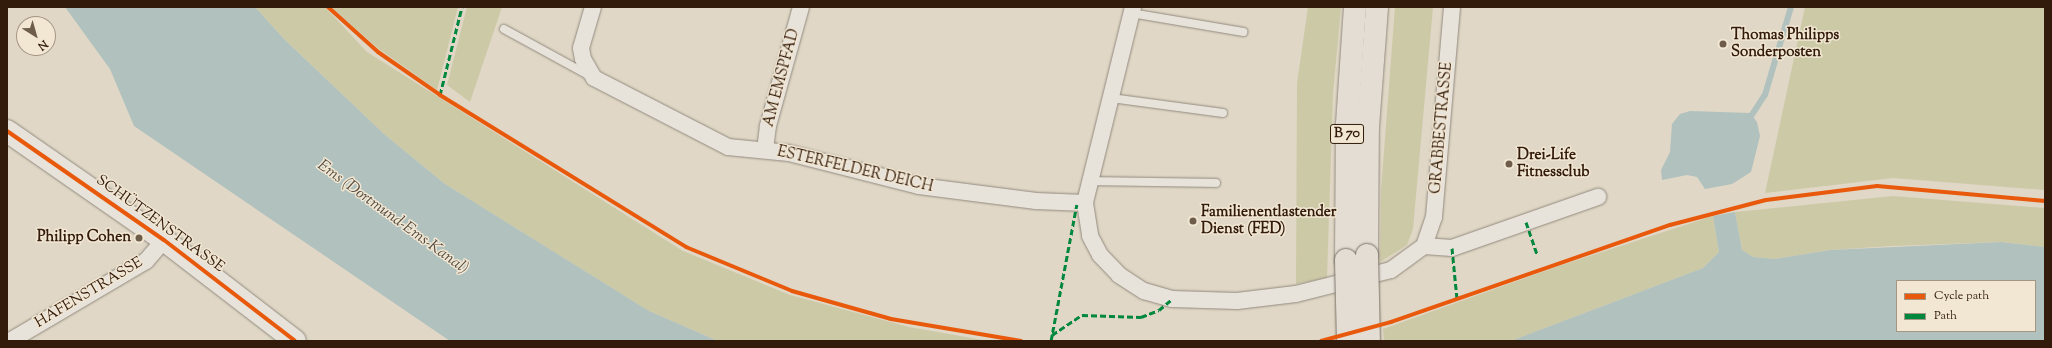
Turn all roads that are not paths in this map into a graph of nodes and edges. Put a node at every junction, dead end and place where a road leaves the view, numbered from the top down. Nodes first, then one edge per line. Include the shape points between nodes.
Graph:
1 (593, 7) edge
2 (801, 7) edge
3 (1355, 7) edge
4 (1377, 7) edge
5 (1452, 7) edge
6 (1132, 10) edge
7 (504, 29) dead end
8 (1243, 32) dead end
9 (594, 78) junction
10 (1111, 98) junction
11 (1223, 113) dead end
12 (7, 132) edge
13 (765, 150) junction
14 (1090, 181) junction
15 (1216, 183) dead end
16 (1598, 197) dead end
17 (1085, 203) junction
18 (164, 240) junction
19 (1424, 246) junction
20 (10, 341) edge
21 (295, 341) edge
22 (1348, 341) edge
23 (1369, 341) edge

1 - 9 street via 581,48 582,59
2 - 13 street, AM EMSPFAD via 768,126
3 - 22 highway, B 70, bridge via 1347,124
4 - 23 highway, B 70, bridge via 1368,127
5 - 19 street, GRABBESTRASSE via 1434,217
6 - 8 lane
6 - 10 street
7 - 9 lane
9 - 13 street, ESTERFELDER DEICH via 728,147
10 - 11 lane
10 - 14 street
12 - 18 street, SCHÜTZENSTRASSE
13 - 17 street, ESTERFELDER DEICH via 918,186 1036,201
14 - 15 lane
14 - 17 street
16 - 19 street via 1452,248
17 - 19 street via 1090,236 1100,255 1119,275 1144,291 1172,298 1237,301 1296,294 1391,270
18 - 20 street, HAFENSTRASSE via 146,261
18 - 21 street, SCHÜTZENSTRASSE

